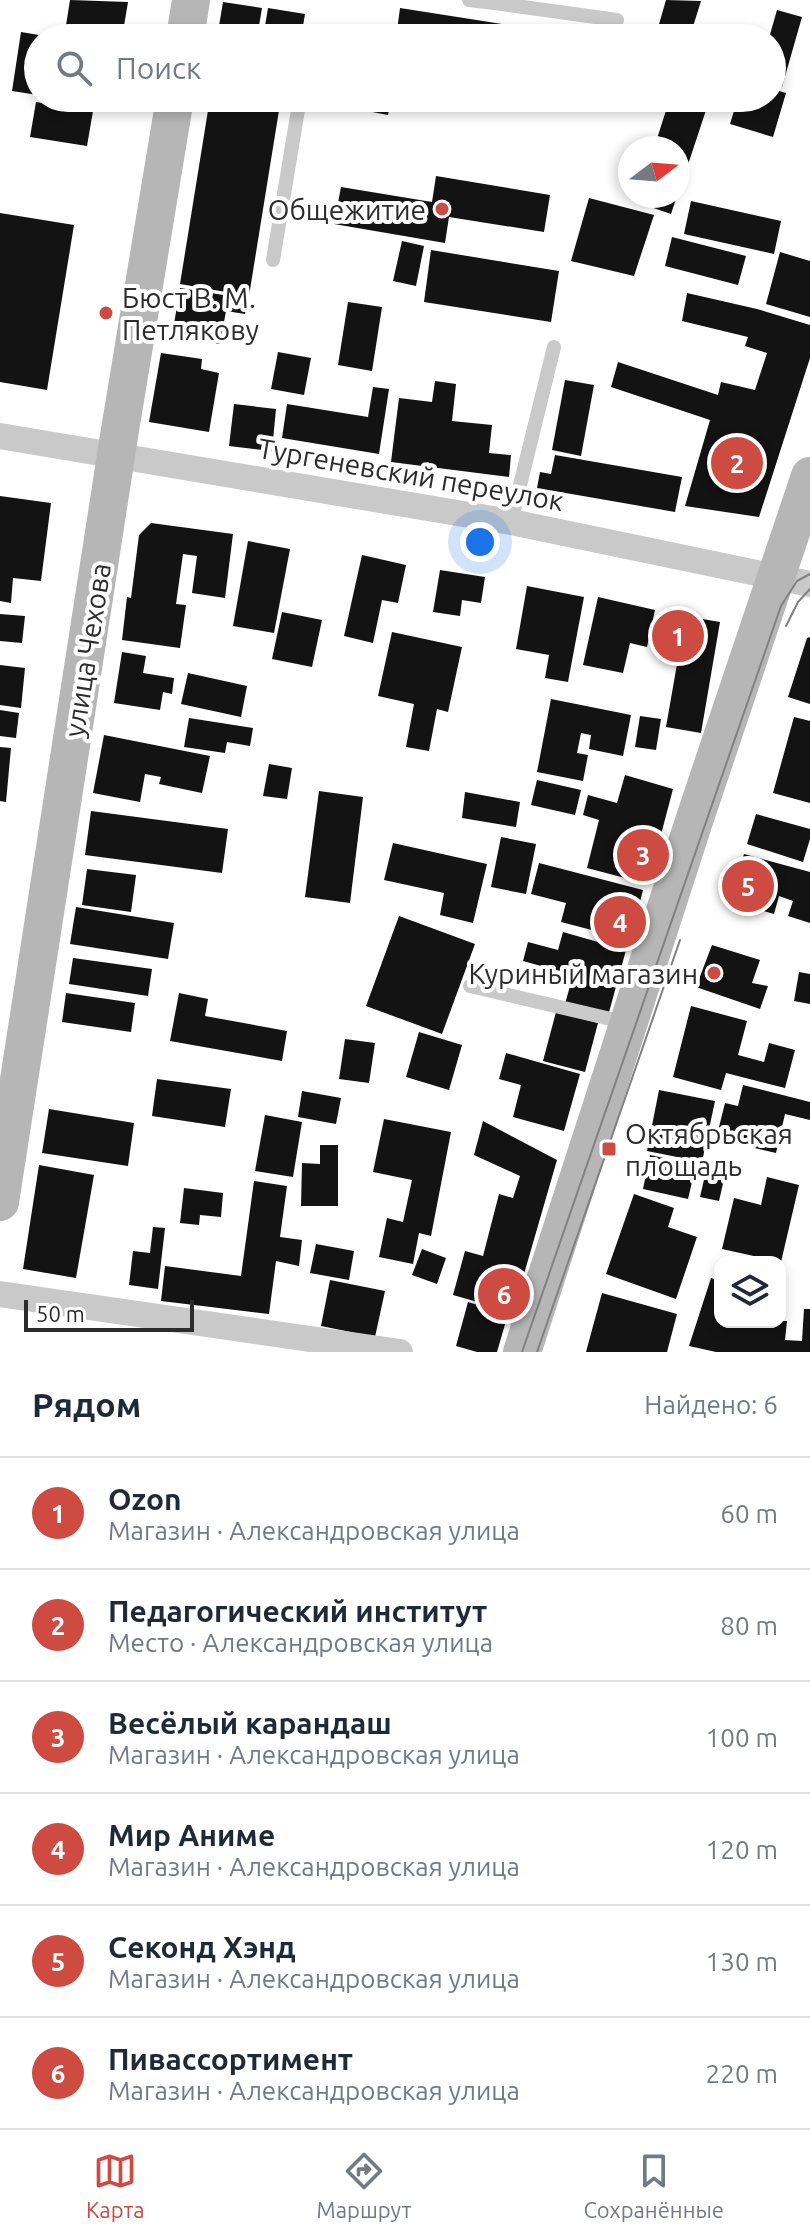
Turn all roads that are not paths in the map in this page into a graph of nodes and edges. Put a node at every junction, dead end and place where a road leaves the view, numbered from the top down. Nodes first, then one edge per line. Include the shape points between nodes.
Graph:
1 (191, 0) edge
2 (469, 0) edge
3 (495, 2) edge
4 (617, 20) dead end
5 (187, 24) edge
6 (173, 112) edge
7 (298, 112) edge
8 (273, 260) dead end
9 (554, 347) dead end
10 (0, 436) edge
11 (117, 456) junction
12 (810, 476) edge
13 (511, 522) junction
14 (793, 580) edge
15 (470, 986) dead end
16 (628, 1023) junction
17 (0, 1202) edge
18 (0, 1294) edge
19 (400, 1352) edge
20 (522, 1352) edge

1 - 5 main road
2 - 3 lane
3 - 4 lane
6 - 11 main road, улица Чехова
7 - 8 lane
9 - 13 lane
10 - 11 street, Тургеневский переулок
11 - 13 street, Тургеневский переулок
11 - 17 main road, улица Чехова
12 - 14 main road
13 - 14 street, Тургеневский переулок
14 - 16 main road via 696,815
15 - 16 lane
16 - 20 main road
18 - 19 street

